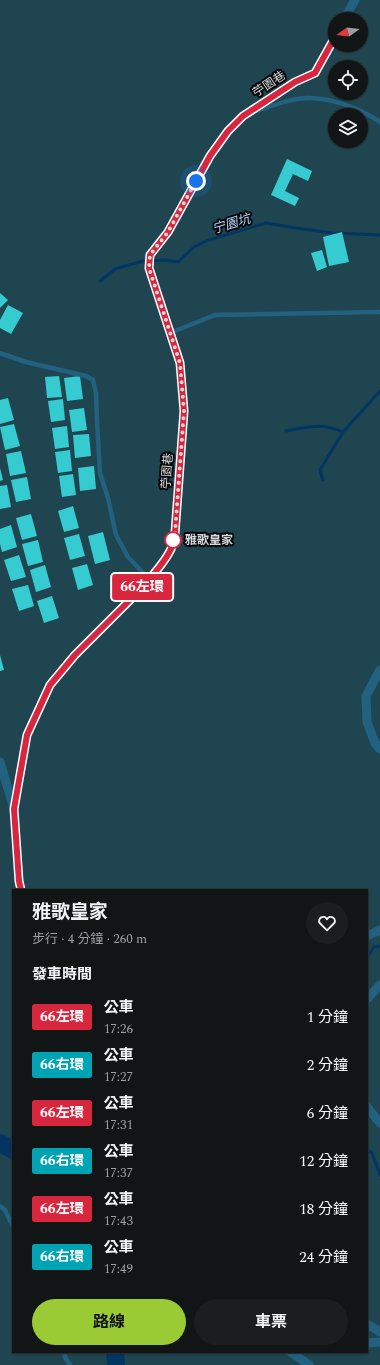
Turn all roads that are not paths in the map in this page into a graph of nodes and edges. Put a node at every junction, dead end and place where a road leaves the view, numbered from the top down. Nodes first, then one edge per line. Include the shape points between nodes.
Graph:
1 (355, 0) edge
2 (348, 12) edge
3 (328, 49) edge
4 (243, 116) junction
5 (380, 122) edge
6 (380, 312) edge
7 (170, 333) junction
8 (0, 353) edge
9 (149, 579) junction
10 (380, 670) edge
11 (380, 749) edge
12 (0, 762) edge
13 (14, 809) junction
14 (21, 889) edge
15 (380, 930) edge
16 (368, 936) edge
17 (380, 985) edge
18 (368, 998) edge
19 (368, 1107) edge
20 (380, 1123) edge
21 (0, 1206) edge
22 (12, 1225) edge
23 (368, 1325) edge
24 (380, 1332) edge
25 (380, 1342) edge
26 (368, 1343) edge
27 (64, 1353) edge
28 (292, 1353) edge
29 (70, 1365) edge
30 (309, 1365) edge

1 - 2 street
3 - 4 street, 苧園巷 via 315,73 295,82
4 - 5 lane, 苧園巷 via 280,103 310,97 364,112
4 - 7 street, 苧園巷 via 228,131 210,156 168,232 150,255 149,268
6 - 7 lane via 215,315
7 - 9 street, 苧園巷 via 180,363 184,411 175,533 172,548
8 - 9 lane via 93,380 96,393 100,472 116,535 128,557
9 - 13 street, 苧園巷 via 75,655 50,685 27,735
10 - 11 street via 366,696 367,722
12 - 13 street
13 - 14 street
15 - 16 street
17 - 18 street
19 - 20 street
21 - 22 lane via 5,1210
23 - 24 street
25 - 26 street
27 - 29 lane
28 - 30 street

